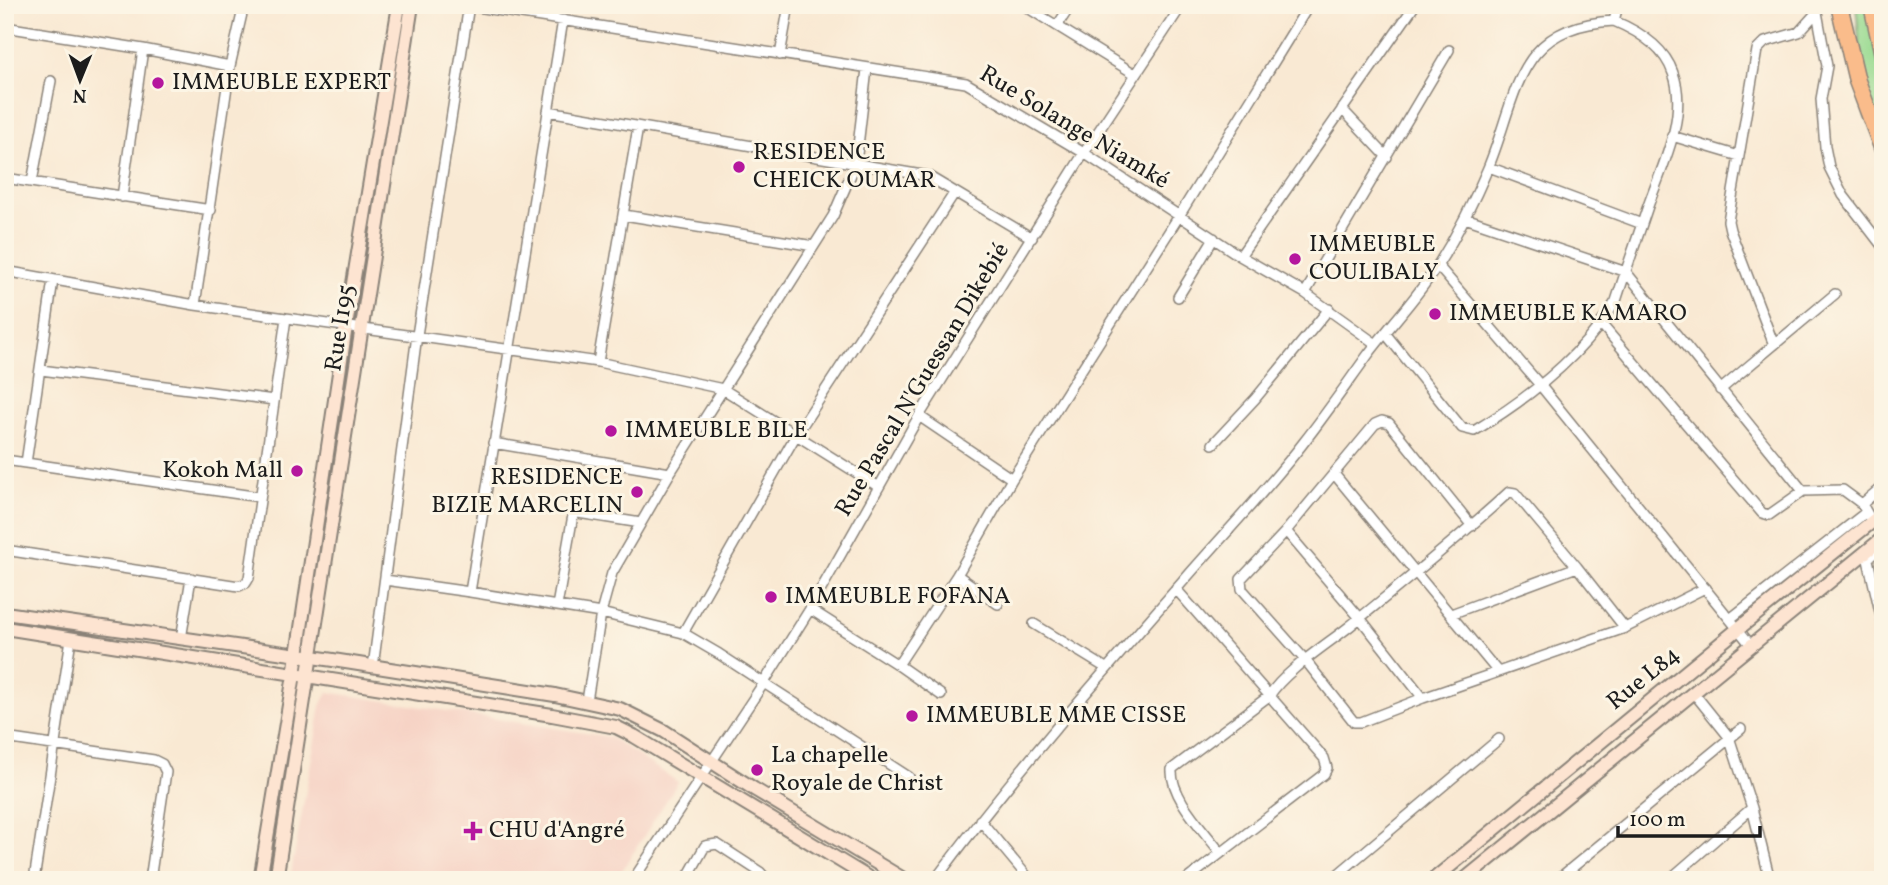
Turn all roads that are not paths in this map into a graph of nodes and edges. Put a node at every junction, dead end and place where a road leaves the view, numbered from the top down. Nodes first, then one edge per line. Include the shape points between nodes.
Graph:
1 (11, 5) edge
2 (244, 5) edge
3 (399, 5) edge
4 (412, 5) edge
5 (468, 5) edge
6 (789, 5) edge
7 (1023, 5) edge
8 (1071, 5) edge
9 (1182, 5) edge
10 (1309, 5) edge
11 (1415, 5) edge
12 (1618, 5) edge
13 (1839, 5) edge
14 (1872, 5) edge
15 (1817, 9) edge
16 (563, 20) junction
17 (5, 21) edge
18 (1614, 21) junction
19 (1057, 26) junction
20 (5, 27) edge
21 (144, 50) junction
22 (1448, 50) dead end
23 (780, 55) junction
24 (1883, 55) edge
25 (230, 66) junction
26 (867, 69) junction
27 (1135, 74) junction
28 (51, 81) dead end
29 (1342, 109) junction
30 (548, 111) junction
31 (638, 127) junction
32 (1672, 136) junction
33 (1883, 150) edge
34 (1084, 153) junction
35 (1739, 156) junction
36 (1387, 157) junction
37 (856, 163) junction
38 (1489, 167) junction
39 (5, 178) edge
40 (32, 182) junction
41 (955, 192) junction
42 (122, 197) junction
43 (211, 209) junction
44 (624, 215) junction
45 (1180, 216) junction
46 (1465, 218) junction
47 (1642, 224) junction
48 (1032, 238) junction
49 (1214, 238) junction
50 (814, 246) junction
51 (1883, 247) edge
52 (1240, 256) junction
53 (1437, 266) junction
54 (5, 271) edge
55 (1626, 272) junction
56 (53, 280) junction
57 (1305, 293) junction
58 (1835, 294) dead end
59 (1178, 297) dead end
60 (195, 306) junction
61 (1329, 309) junction
62 (286, 318) junction
63 (1602, 325) junction
64 (346, 326) junction
65 (362, 328) junction
66 (1385, 333) junction
67 (417, 335) junction
68 (1376, 344) junction
69 (1774, 345) junction
70 (508, 349) junction
71 (598, 362) junction
72 (41, 370) junction
73 (1540, 386) junction
74 (723, 389) junction
75 (1720, 390) junction
76 (274, 400) junction
77 (919, 416) junction
78 (796, 435) junction
79 (493, 443) junction
80 (1213, 444) dead end
81 (5, 460) edge
82 (26, 463) junction
83 (670, 472) junction
84 (1335, 475) junction
85 (1012, 480) junction
86 (1883, 486) edge
87 (879, 487) junction
88 (1803, 491) junction
89 (260, 497) junction
90 (1866, 513) junction
91 (1883, 513) edge
92 (641, 523) junction
93 (1472, 526) junction
94 (1286, 531) junction
95 (1883, 538) edge
96 (1883, 546) edge
97 (5, 550) edge
98 (1866, 555) junction
99 (1577, 567) junction
100 (1417, 572) junction
101 (957, 575) junction
102 (191, 578) junction
103 (385, 580) junction
104 (1705, 588) junction
105 (1176, 589) junction
106 (470, 592) junction
107 (998, 604) dead end
108 (557, 606) junction
109 (810, 609) junction
110 (5, 613) edge
111 (600, 613) junction
112 (1451, 614) junction
113 (1360, 618) junction
114 (1034, 624) dead end
115 (1734, 624) junction
116 (1883, 625) edge
117 (5, 628) edge
118 (1625, 628) junction
119 (683, 634) junction
120 (71, 639) junction
121 (181, 639) junction
122 (1750, 644) junction
123 (303, 656) junction
124 (1306, 661) junction
125 (898, 665) junction
126 (373, 667) junction
127 (1106, 668) junction
128 (1498, 672) junction
129 (300, 675) junction
130 (763, 684) junction
131 (1693, 692) junction
132 (555, 695) junction
133 (941, 695) dead end
134 (1269, 696) junction
135 (1423, 698) junction
136 (587, 701) junction
137 (552, 715) junction
138 (1741, 729) dead end
139 (1729, 737) junction
140 (5, 738) edge
141 (1499, 739) dead end
142 (54, 746) junction
143 (712, 762) junction
144 (702, 777) junction
145 (909, 777) dead end
146 (1752, 808) junction
147 (980, 820) junction
148 (1220, 852) junction
149 (34, 880) edge
150 (150, 880) edge
151 (260, 880) edge
152 (276, 880) edge
153 (633, 880) edge
154 (686, 880) edge
155 (767, 880) edge
156 (872, 880) edge
157 (905, 880) edge
158 (935, 880) edge
159 (1030, 880) edge
160 (1186, 880) edge
161 (1331, 880) edge
162 (1433, 880) edge
163 (1464, 880) edge
164 (1557, 880) edge
165 (1669, 880) edge
166 (1770, 880) edge

1 - 17 street
2 - 25 street
3 - 64 main road, Rue I195
4 - 65 main road, Rue I195
5 - 16 street, Rue Solange Niamké
5 - 67 street
6 - 23 street
7 - 19 street
8 - 19 street
9 - 27 street, Rue Pascal N'Guessan Dikebié
10 - 45 street
11 - 29 street
12 - 18 street
13 - 33 highway via 1857,81
14 - 24 highway
15 - 35 street via 1800,32 1765,42 1757,50
15 - 51 street via 1828,66 1821,99 1829,167 1843,195
16 - 23 street, Rue Solange Niamké
16 - 30 street
18 - 32 street via 1647,38 1673,72 1678,104
18 - 38 street via 1569,28 1550,38 1535,54 1520,77
19 - 27 street
20 - 21 street
21 - 25 street
21 - 42 street
22 - 36 street
23 - 26 street, Rue Solange Niamké
25 - 43 street
26 - 34 street, Rue Solange Niamké via 966,83
26 - 37 street
27 - 34 street, Rue Pascal N'Guessan Dikebié
28 - 40 street
29 - 36 street
29 - 52 street
30 - 31 street
30 - 70 street
31 - 37 street
31 - 44 street
32 - 35 street
32 - 47 street
34 - 45 street, Rue Solange Niamké
34 - 48 street, Rue Pascal N'Guessan Dikebié
35 - 69 street via 1728,221
36 - 57 street
37 - 41 street via 928,176
37 - 50 street
38 - 46 street
38 - 47 street
39 - 40 street
40 - 42 street
41 - 48 street
41 - 78 street
42 - 43 street
43 - 60 street
44 - 50 street
44 - 71 street
45 - 49 street, Rue Solange Niamké
45 - 85 street
46 - 53 street
46 - 55 street
47 - 55 street
48 - 77 street, Rue Pascal N'Guessan Dikebié
49 - 52 street, Rue Solange Niamké
49 - 59 street
50 - 74 street
52 - 57 street, Rue Solange Niamké
53 - 66 street
53 - 73 street
54 - 56 street
55 - 63 street
55 - 75 street
56 - 60 street
56 - 72 street
57 - 61 street, Rue Solange Niamké
58 - 69 street
60 - 62 street
61 - 68 street, Rue Solange Niamké
61 - 80 street
62 - 64 street
62 - 76 street
63 - 73 street
63 - 88 street via 1762,513 1769,515
64 - 65 street
64 - 123 main road, Rue I195
65 - 67 street
65 - 123 main road, Rue I195
66 - 68 street
66 - 73 street via 1462,428 1474,431
67 - 70 street
67 - 103 street
68 - 105 street via 1303,444
69 - 75 street
70 - 71 street
70 - 79 street
71 - 74 street
72 - 76 street
72 - 82 street
73 - 104 street
74 - 78 street
74 - 83 street
75 - 88 street
76 - 89 street
77 - 85 street
77 - 87 street, Rue Pascal N'Guessan Dikebié
78 - 87 street
78 - 119 street
79 - 83 street
79 - 106 street
81 - 82 street
82 - 89 street
83 - 92 street
84 - 93 street via 1375,424 1389,423
84 - 94 street
84 - 100 street
85 - 101 street
86 - 90 street
87 - 109 street, Rue Pascal N'Guessan Dikebié
88 - 90 street via 1843,490
89 - 102 street via 246,583 239,586
90 - 91 main road, Rue L84
90 - 115 main road, Rue L84
92 - 108 street via 573,515
92 - 111 street via 612,573
93 - 99 street via 1509,492 1515,493
93 - 100 street
94 - 113 street
94 - 124 street via 1240,584
95 - 98 main road, Rue L84
96 - 98 street
97 - 102 street
98 - 116 street
98 - 122 main road, Rue L84
99 - 112 street
99 - 118 street
100 - 112 street
100 - 113 street
101 - 107 street
101 - 125 street
102 - 121 street
103 - 106 street
103 - 126 street
104 - 115 street
104 - 118 street
105 - 127 street
105 - 134 street
106 - 108 street
108 - 111 street
109 - 125 street
109 - 130 street, Rue Pascal N'Guessan Dikebié
110 - 121 main road
111 - 119 street
111 - 136 street
112 - 128 street
113 - 124 street
113 - 135 street
114 - 127 street
115 - 122 street
115 - 162 main road, Rue L84
117 - 120 main road
118 - 128 street
119 - 130 street
120 - 129 main road
120 - 142 street
121 - 123 main road
122 - 131 main road, Rue L84
123 - 126 main road
123 - 129 main road
124 - 134 street
124 - 135 street via 1354,722
125 - 133 street
126 - 132 main road
127 - 147 street
128 - 135 street
129 - 137 main road
129 - 151 main road
129 - 152 main road
130 - 143 street, Rue Pascal N'Guessan Dikebié
130 - 145 street
131 - 139 street
131 - 163 main road, Rue L84
132 - 136 main road
132 - 137 main road
134 - 148 street via 1172,769 1177,793
134 - 148 street via 1324,758 1327,768
136 - 143 main road via 645,720
137 - 144 main road via 616,727
138 - 139 street
139 - 146 street
139 - 164 street
140 - 142 street
141 - 161 street
142 - 149 street
142 - 150 street via 162,764 166,772
143 - 144 street, Rue Pascal N'Guessan Dikebié
143 - 157 main road
144 - 153 street, Rue Pascal N'Guessan Dikebié
144 - 156 main road
146 - 165 street
146 - 166 street
147 - 158 street
147 - 159 street
148 - 160 street
154 - 155 street via 710,844 718,844

